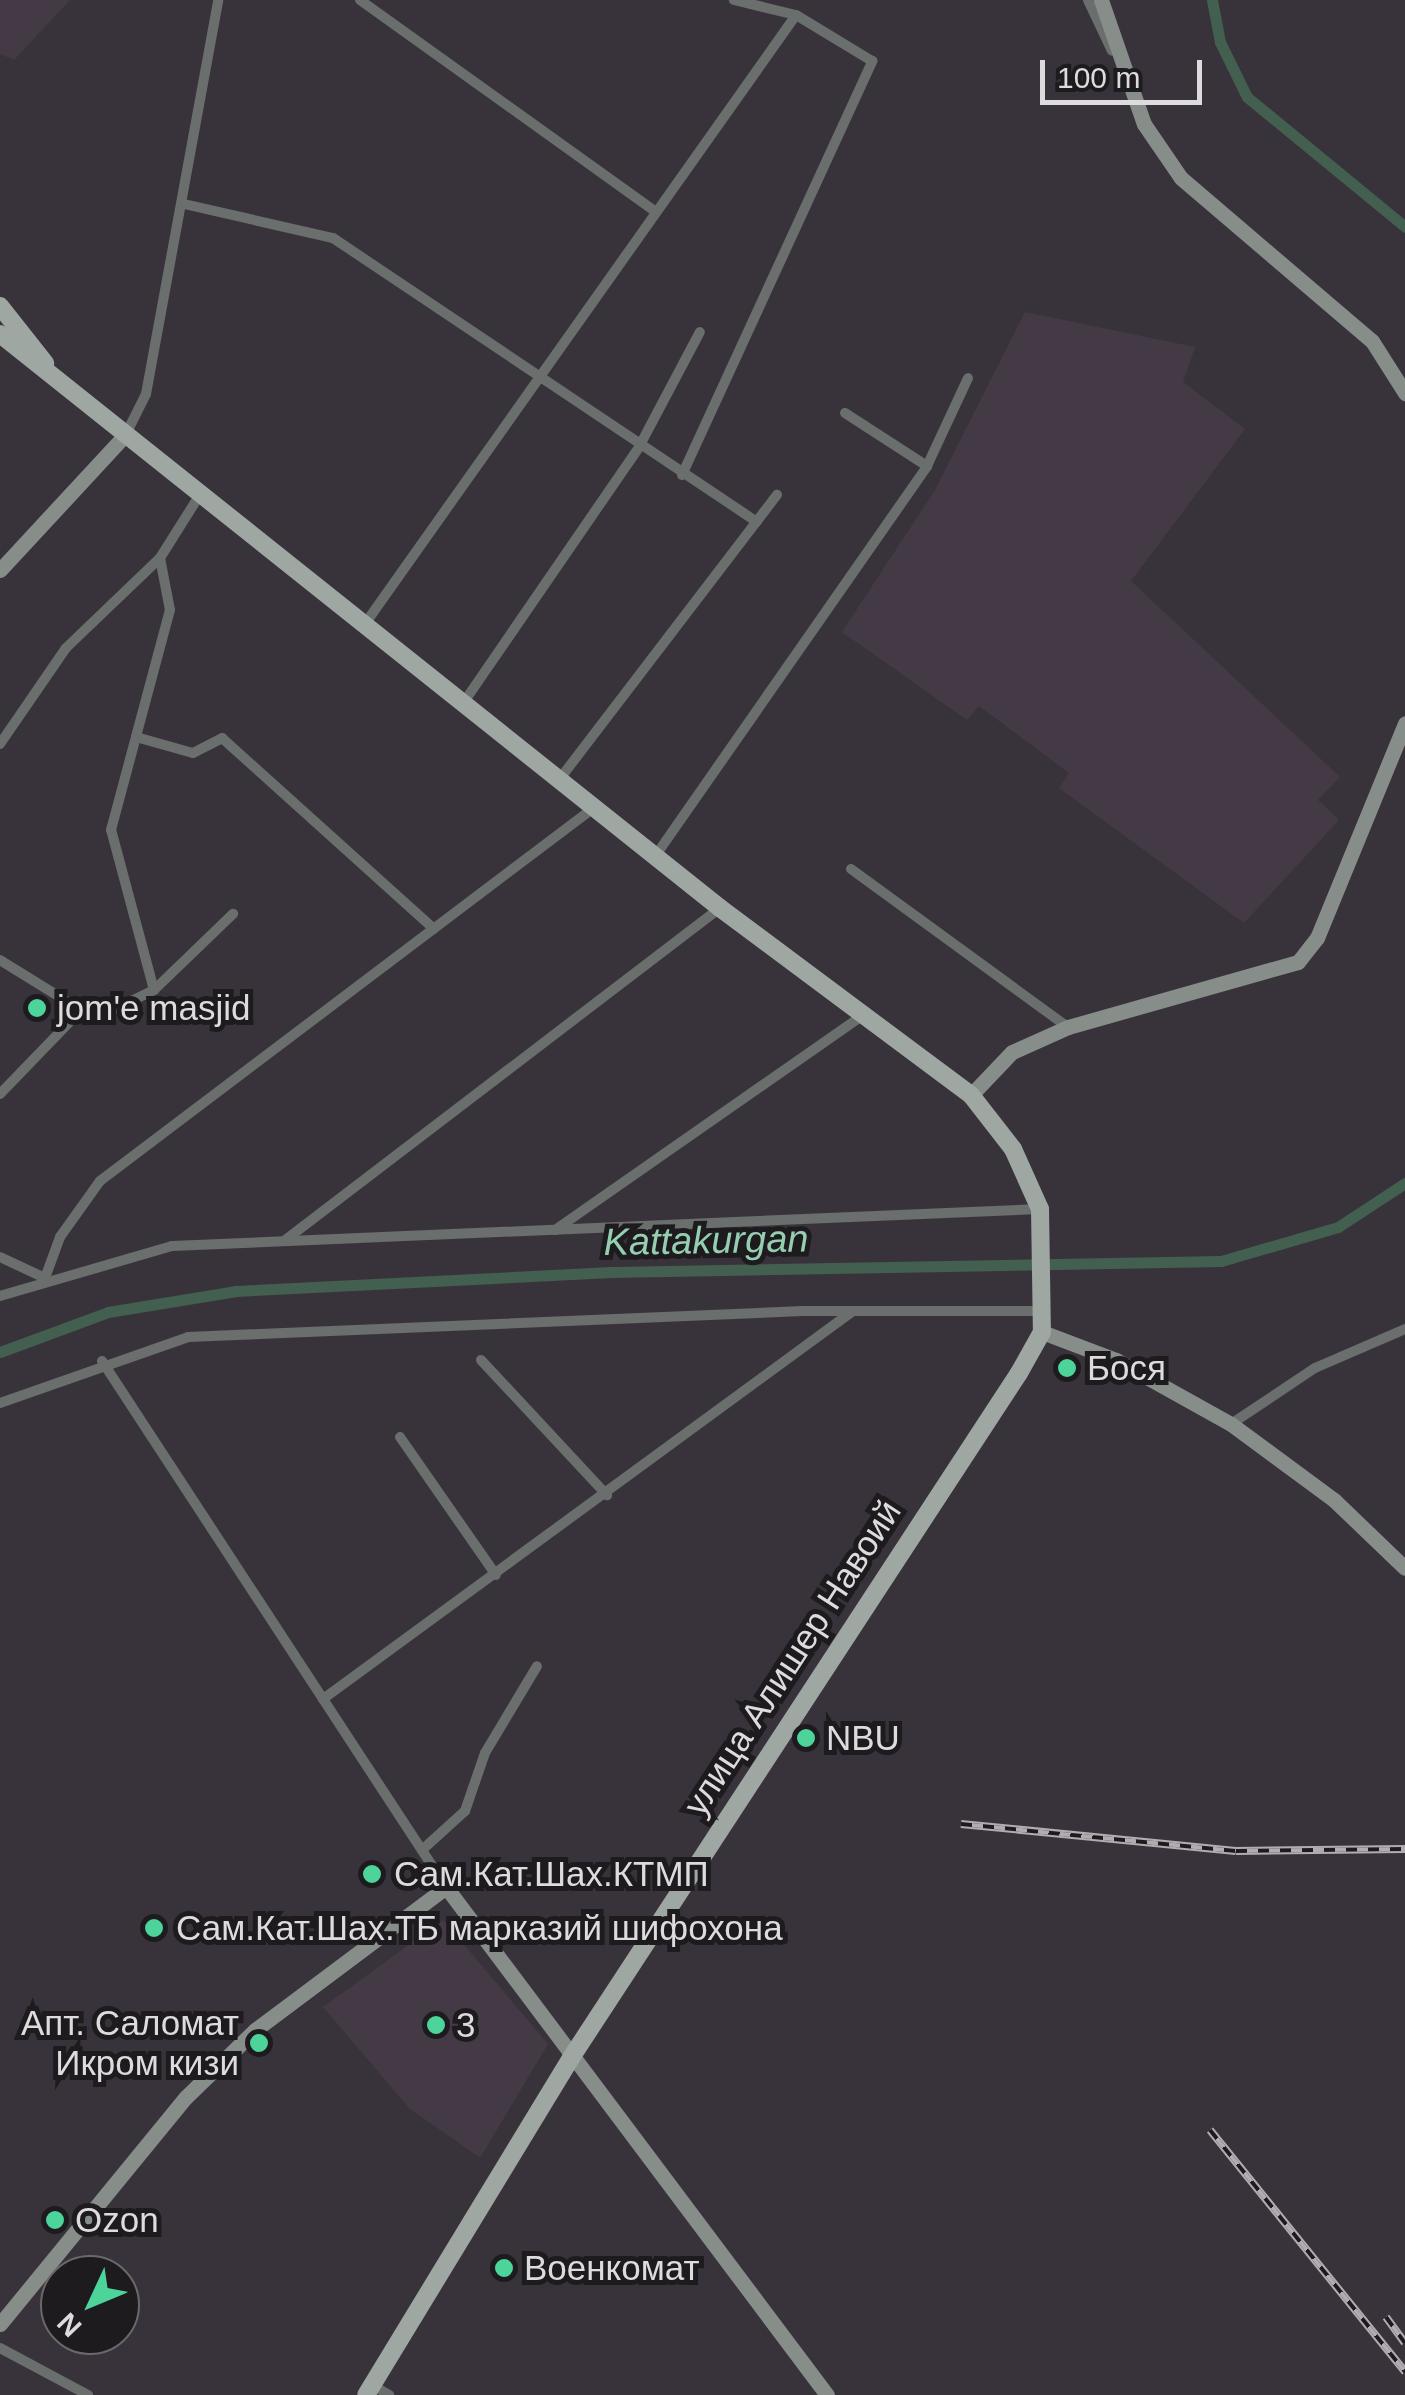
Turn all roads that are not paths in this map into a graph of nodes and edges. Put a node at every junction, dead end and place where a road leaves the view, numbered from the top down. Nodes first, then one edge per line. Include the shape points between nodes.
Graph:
1 (218, 0) edge
2 (360, 0) edge
3 (734, 0) edge
4 (1088, 0) edge
5 (1102, 0) edge
6 (796, 15) junction
7 (1112, 52) junction
8 (184, 204) junction
9 (655, 212) junction
10 (0, 306) edge
11 (700, 332) dead end
12 (0, 334) edge
13 (48, 367) junction
14 (547, 375) junction
15 (968, 378) dead end
16 (1405, 393) edge
17 (844, 413) dead end
18 (126, 434) junction
19 (639, 447) junction
20 (927, 466) junction
21 (682, 475) junction
22 (202, 492) junction
23 (776, 494) dead end
24 (757, 522) junction
25 (160, 558) junction
26 (0, 570) edge
27 (368, 621) junction
28 (466, 699) junction
29 (1405, 723) edge
30 (136, 737) junction
31 (0, 744) edge
32 (562, 776) junction
33 (598, 805) junction
34 (656, 854) junction
35 (850, 869) dead end
36 (720, 908) junction
37 (233, 914) dead end
38 (434, 929) junction
39 (0, 960) edge
40 (154, 990) junction
41 (81, 1010) junction
42 (863, 1015) junction
43 (1068, 1027) junction
44 (0, 1094) edge
45 (971, 1095) junction
46 (1040, 1209) junction
47 (554, 1230) junction
48 (283, 1242) junction
49 (0, 1258) edge
50 (45, 1278) junction
51 (0, 1296) edge
52 (854, 1310) junction
53 (1044, 1311) junction
54 (1405, 1329) edge
55 (1042, 1332) junction
56 (102, 1360) junction
57 (481, 1360) dead end
58 (0, 1403) edge
59 (1231, 1424) junction
60 (400, 1437) dead end
61 (607, 1495) junction
62 (1405, 1568) edge
63 (496, 1575) junction
64 (537, 1666) dead end
65 (323, 1699) junction
66 (422, 1850) junction
67 (446, 1887) junction
68 (571, 2058) junction
69 (0, 2324) edge
70 (0, 2348) edge
71 (369, 2390) edge
72 (88, 2395) edge
73 (389, 2395) edge
74 (828, 2395) edge

1 - 8 street
2 - 9 street
3 - 6 street
4 - 7 street
5 - 7 street
6 - 9 street
6 - 21 street via 872,61
7 - 16 street via 1180,178 1372,341
8 - 14 street via 333,238
8 - 18 street via 146,394
9 - 14 street
10 - 13 main road
11 - 19 street
12 - 13 main road
13 - 18 main road
14 - 19 street
14 - 27 street
15 - 20 street
17 - 20 street
18 - 22 main road
18 - 26 street
19 - 21 street
19 - 28 street
20 - 34 street
21 - 24 street
22 - 25 street
22 - 27 main road
23 - 24 street
24 - 32 street
25 - 30 street via 170,610
25 - 31 street via 66,648
27 - 28 main road
28 - 32 main road
29 - 43 street via 1317,938 1298,962
30 - 38 street via 194,753 222,738
30 - 40 street via 112,846
32 - 33 main road
33 - 34 main road
33 - 38 street
34 - 36 main road
35 - 43 street
36 - 42 main road
36 - 48 street
37 - 40 street
38 - 50 street via 100,1182 60,1237
39 - 41 street
40 - 41 street via 105,1014
41 - 44 street
42 - 45 main road
42 - 47 street
43 - 45 street via 1012,1052
45 - 46 main road via 1013,1149
46 - 47 street
46 - 53 main road, улица Алишер Навоий
47 - 48 street
48 - 50 street via 172,1246
49 - 50 street
50 - 51 street
52 - 53 street
52 - 56 street via 188,1337
52 - 61 street
53 - 55 main road, улица Алишер Навоий
54 - 59 street via 1315,1368
55 - 59 street via 1116,1360
55 - 68 main road, улица Алишер Навоий
56 - 58 street
56 - 65 street
57 - 61 street
59 - 62 street via 1334,1500
60 - 63 street
61 - 63 street
63 - 65 street
64 - 66 street via 485,1753 465,1811
65 - 66 street
66 - 67 street
67 - 68 street
67 - 69 street via 214,2070
68 - 71 main road, улица Алишер Навоий
68 - 74 street
70 - 72 street
71 - 73 street

